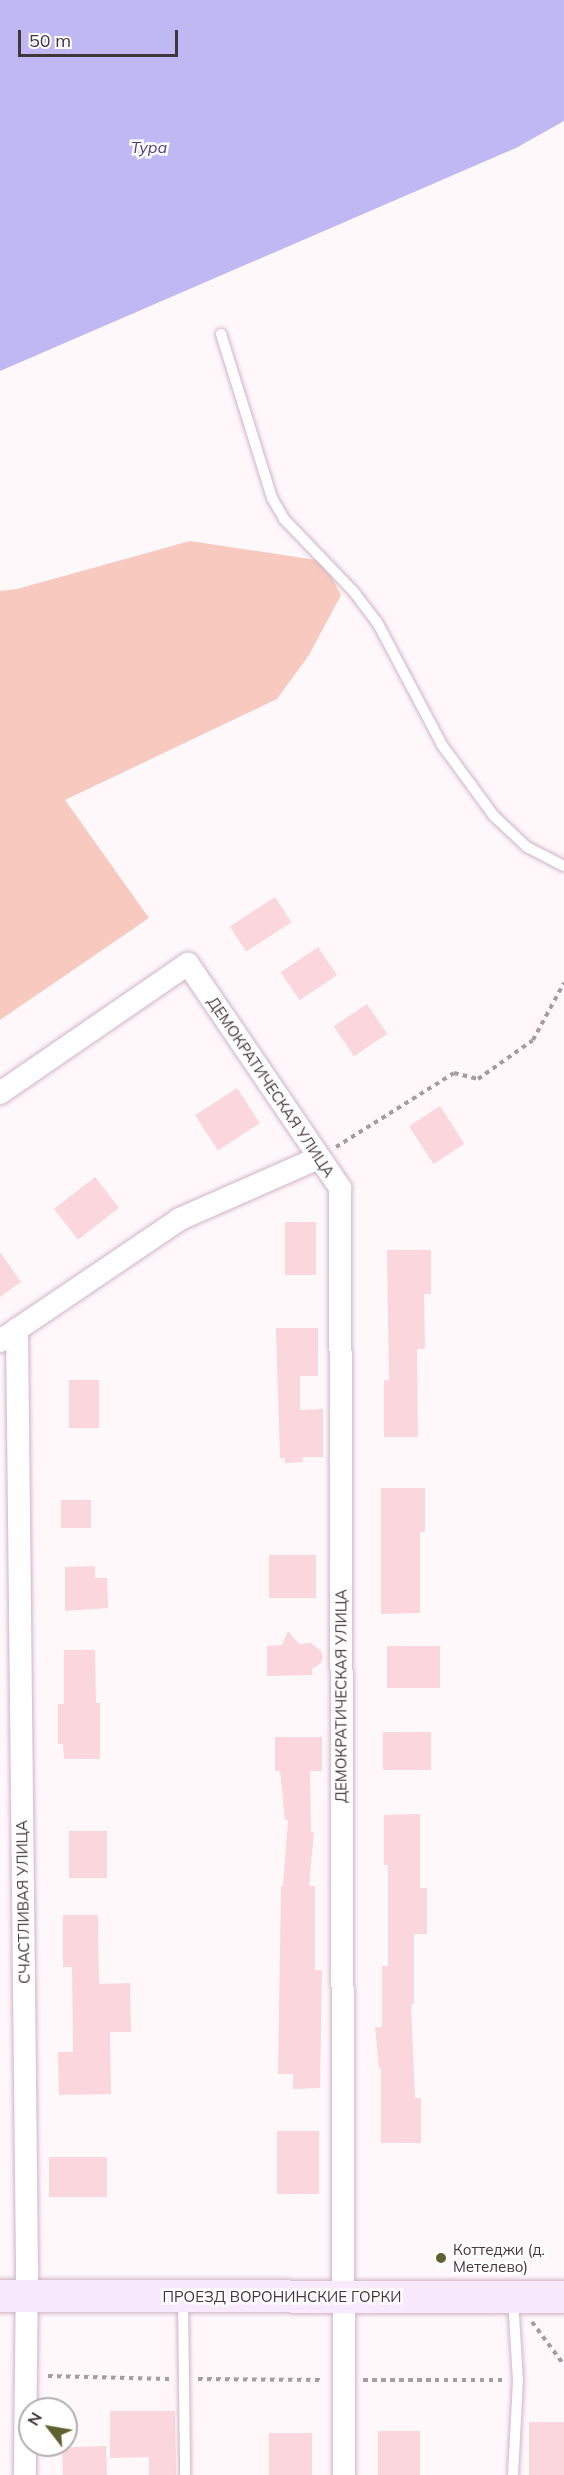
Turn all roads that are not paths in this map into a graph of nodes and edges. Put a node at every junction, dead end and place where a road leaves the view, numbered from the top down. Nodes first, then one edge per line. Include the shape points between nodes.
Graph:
1 (221, 334) dead end
2 (564, 866) edge
3 (0, 1093) edge
4 (318, 1158) junction
5 (9, 1335) edge
6 (13, 2296) edge
7 (513, 2296) junction
8 (183, 2297) junction
9 (564, 2297) edge
10 (344, 2298) junction
11 (25, 2475) edge
12 (185, 2475) edge
13 (344, 2475) edge
14 (513, 2475) edge

1 - 2 lane via 272,498 284,519 354,592 377,622 442,745 494,816 527,847
3 - 4 street, ДЕМОКРАТИЧЕСКАЯ УЛИЦА via 188,964
4 - 5 street via 180,1219
4 - 10 street, ДЕМОКРАТИЧЕСКАЯ УЛИЦА via 340,1188
5 - 6 street, СЧАСТЛИВАЯ УЛИЦА
6 - 8 street, ПРОЕЗД ВОРОНИНСКИЕ ГОРКИ
6 - 11 street, СЧАСТЛИВАЯ УЛИЦА via 27,2375
7 - 9 street, ПРОЕЗД ВОРОНИНСКИЕ ГОРКИ
7 - 10 street, ПРОЕЗД ВОРОНИНСКИЕ ГОРКИ
7 - 14 lane via 518,2380
8 - 10 street, ПРОЕЗД ВОРОНИНСКИЕ ГОРКИ
8 - 12 lane
10 - 13 street, ДЕМОКРАТИЧЕСКАЯ УЛИЦА

